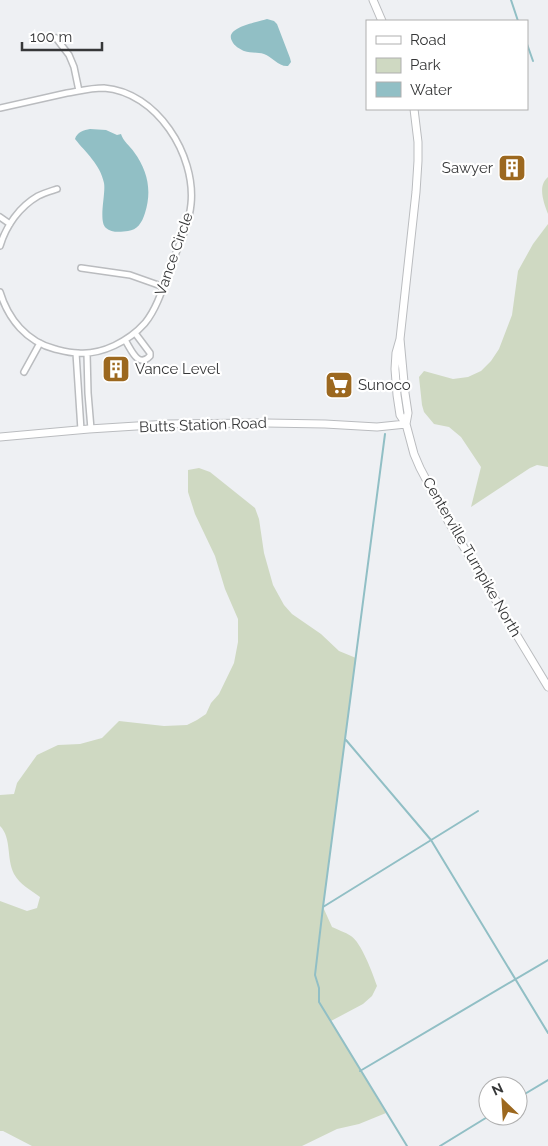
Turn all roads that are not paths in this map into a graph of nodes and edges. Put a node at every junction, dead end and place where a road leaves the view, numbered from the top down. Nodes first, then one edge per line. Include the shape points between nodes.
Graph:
1 (373, 0) edge
2 (382, 20) edge
3 (56, 38) dead end
4 (79, 91) junction
5 (0, 108) edge
6 (414, 110) edge
7 (57, 189) dead end
8 (0, 217) edge
9 (10, 224) junction
10 (0, 246) edge
11 (81, 268) dead end
12 (164, 287) junction
13 (0, 292) edge
14 (135, 333) junction
15 (125, 340) junction
16 (40, 343) junction
17 (76, 353) junction
18 (87, 353) junction
19 (24, 372) dead end
20 (406, 424) junction
21 (91, 429) junction
22 (81, 430) junction
23 (0, 437) edge
24 (548, 686) edge

1 - 2 main road
3 - 4 street via 74,67
4 - 5 street, Vance Circle
4 - 12 street, Vance Circle via 104,88 133,96 156,112 182,152 189,173 190,211
6 - 20 main road, Centerville Turnpike North via 418,142 416,192 395,368 400,415
7 - 9 street via 30,201
8 - 9 street
9 - 10 street
11 - 12 street via 130,275
12 - 14 street, Vance Circle via 154,309
13 - 16 street, Vance Circle via 7,310 20,328
14 - 15 street, Vance Circle
14 - 15 street via 150,354 147,359 140,361
15 - 18 street, Vance Circle
16 - 17 street, Vance Circle
16 - 19 street
17 - 18 street, Vance Circle
17 - 22 street
18 - 21 street
20 - 21 main road, Butts Station Road via 377,427 219,423
20 - 24 main road, Centerville Turnpike North via 414,454 436,500
21 - 22 main road, Butts Station Road
22 - 23 main road, Butts Station Road

